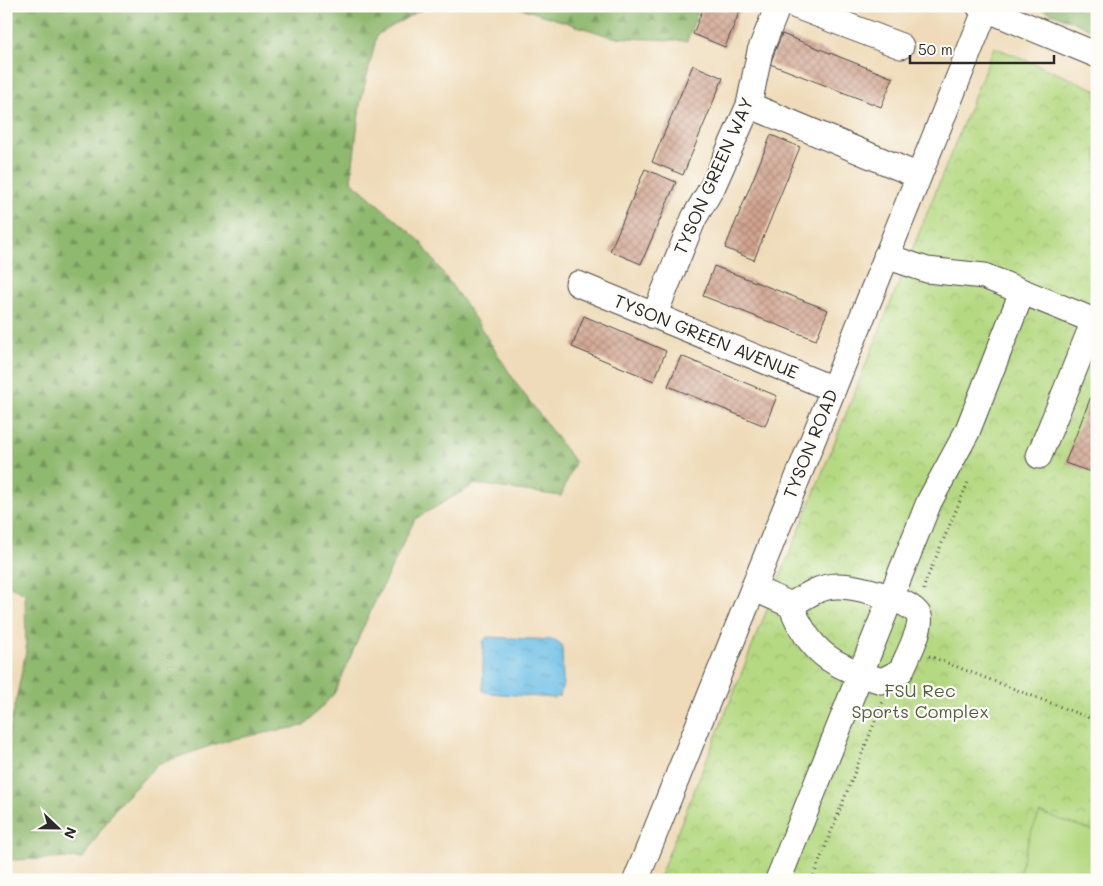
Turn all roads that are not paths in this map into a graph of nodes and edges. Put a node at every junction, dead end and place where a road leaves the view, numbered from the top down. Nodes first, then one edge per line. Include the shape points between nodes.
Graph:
1 (778, 6) edge
2 (796, 6) edge
3 (983, 8) edge
4 (901, 46) dead end
5 (1097, 55) edge
6 (749, 105) junction
7 (918, 176) junction
8 (886, 256) junction
9 (578, 284) dead end
10 (1022, 292) junction
11 (654, 316) junction
12 (1096, 322) edge
13 (833, 389) junction
14 (1039, 456) dead end
15 (753, 588) junction
16 (891, 598) junction
17 (791, 605) junction
18 (860, 674) junction
19 (636, 880) edge
20 (778, 880) edge

1 - 6 street, TYSON GREEN WAY via 760,51
2 - 4 street
3 - 5 street
3 - 7 street, TYSON ROAD
6 - 7 street
6 - 11 street, TYSON GREEN WAY via 713,186 694,218
7 - 8 street, TYSON ROAD
8 - 10 street via 927,270 984,276
8 - 13 street, TYSON ROAD
9 - 11 street, TYSON GREEN AVENUE
10 - 12 street
10 - 16 street via 967,432 929,502
11 - 13 street, TYSON GREEN AVENUE
12 - 14 street
13 - 15 street, TYSON ROAD
15 - 17 street
15 - 19 street, TYSON ROAD
16 - 17 street via 864,589 837,586 814,591
16 - 18 street
16 - 18 street via 914,609 920,617 916,635 901,671 882,680
17 - 18 street via 800,628 818,650 828,659
18 - 20 street

